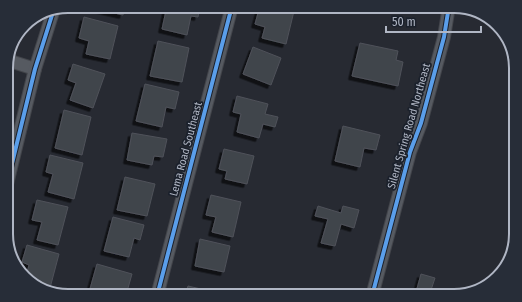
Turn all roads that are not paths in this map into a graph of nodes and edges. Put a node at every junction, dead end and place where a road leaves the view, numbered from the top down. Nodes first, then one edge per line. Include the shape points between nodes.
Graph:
1 (230, 13) edge
2 (448, 13) edge
3 (52, 15) edge
4 (13, 62) edge
5 (35, 69) junction
6 (13, 156) edge
7 (159, 289) edge
8 (374, 289) edge

1 - 7 street, Lema Road Southeast
2 - 8 street, Silent Spring Road Northeast via 421,123 410,152
3 - 5 street
4 - 5 street
5 - 6 street

